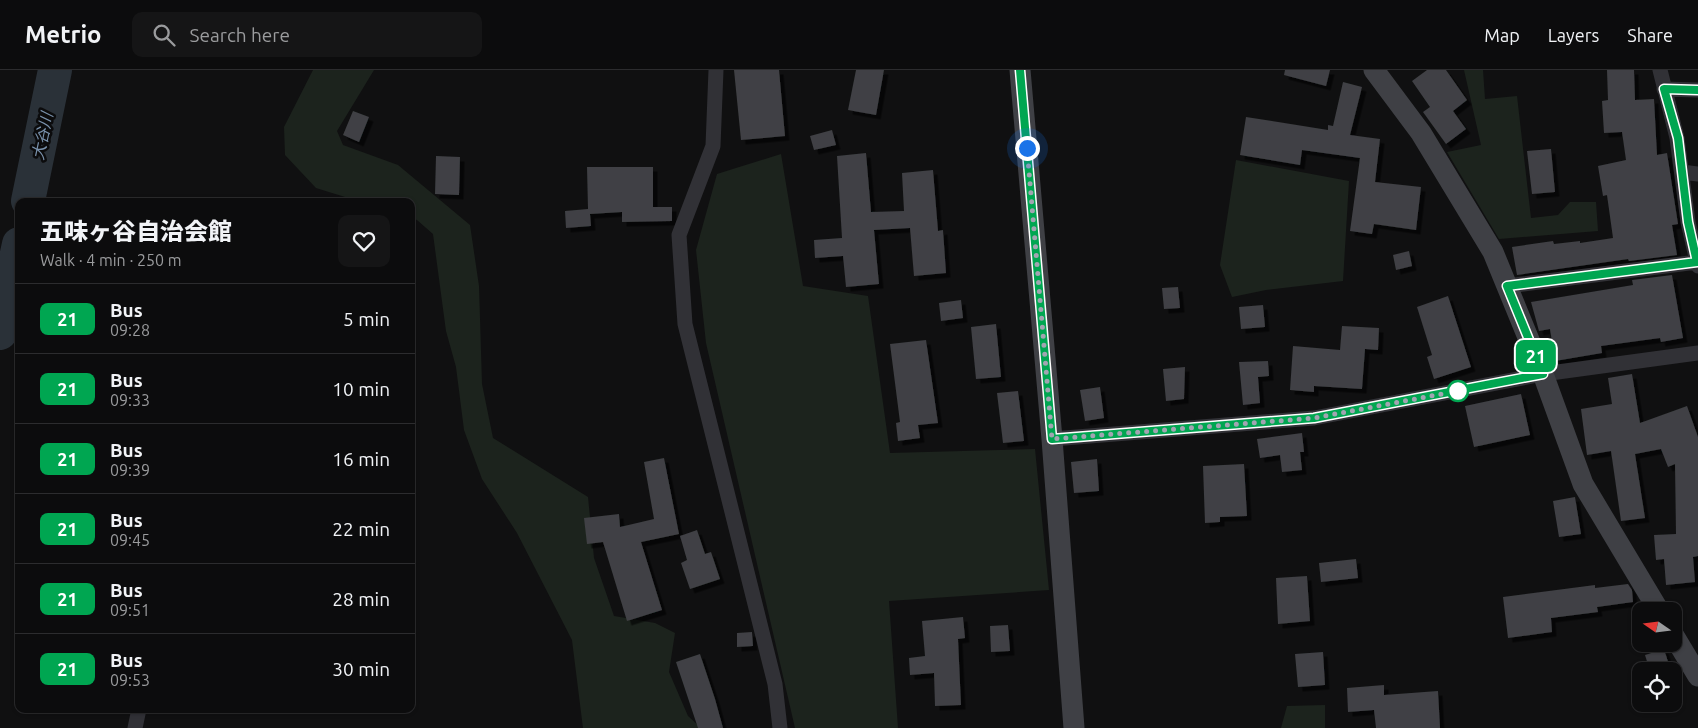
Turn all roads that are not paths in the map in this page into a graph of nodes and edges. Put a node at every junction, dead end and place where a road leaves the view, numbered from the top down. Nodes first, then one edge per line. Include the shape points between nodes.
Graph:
1 (716, 70) edge
2 (1020, 70) edge
3 (1374, 70) edge
4 (1660, 70) edge
5 (1664, 89) junction
6 (1698, 90) edge
7 (1682, 172) junction
8 (1698, 174) edge
9 (1693, 222) edge
10 (1698, 264) edge
11 (1507, 286) junction
12 (1698, 353) edge
13 (1543, 374) junction
14 (1052, 439) junction
15 (1654, 602) edge
16 (1682, 647) edge
17 (1695, 664) edge
18 (138, 713) edge
19 (135, 728) edge
20 (780, 728) edge
21 (1074, 728) edge

1 - 20 street via 713,146 679,235 685,324 775,684
2 - 14 street
3 - 11 street via 1434,155 1493,252
4 - 5 street
5 - 6 street
5 - 7 street via 1678,138
7 - 8 street
7 - 9 street
9 - 10 street
10 - 11 street
11 - 13 street
12 - 13 street
13 - 14 street via 1314,418
13 - 15 street via 1583,484
14 - 21 street
16 - 17 street
18 - 19 street

